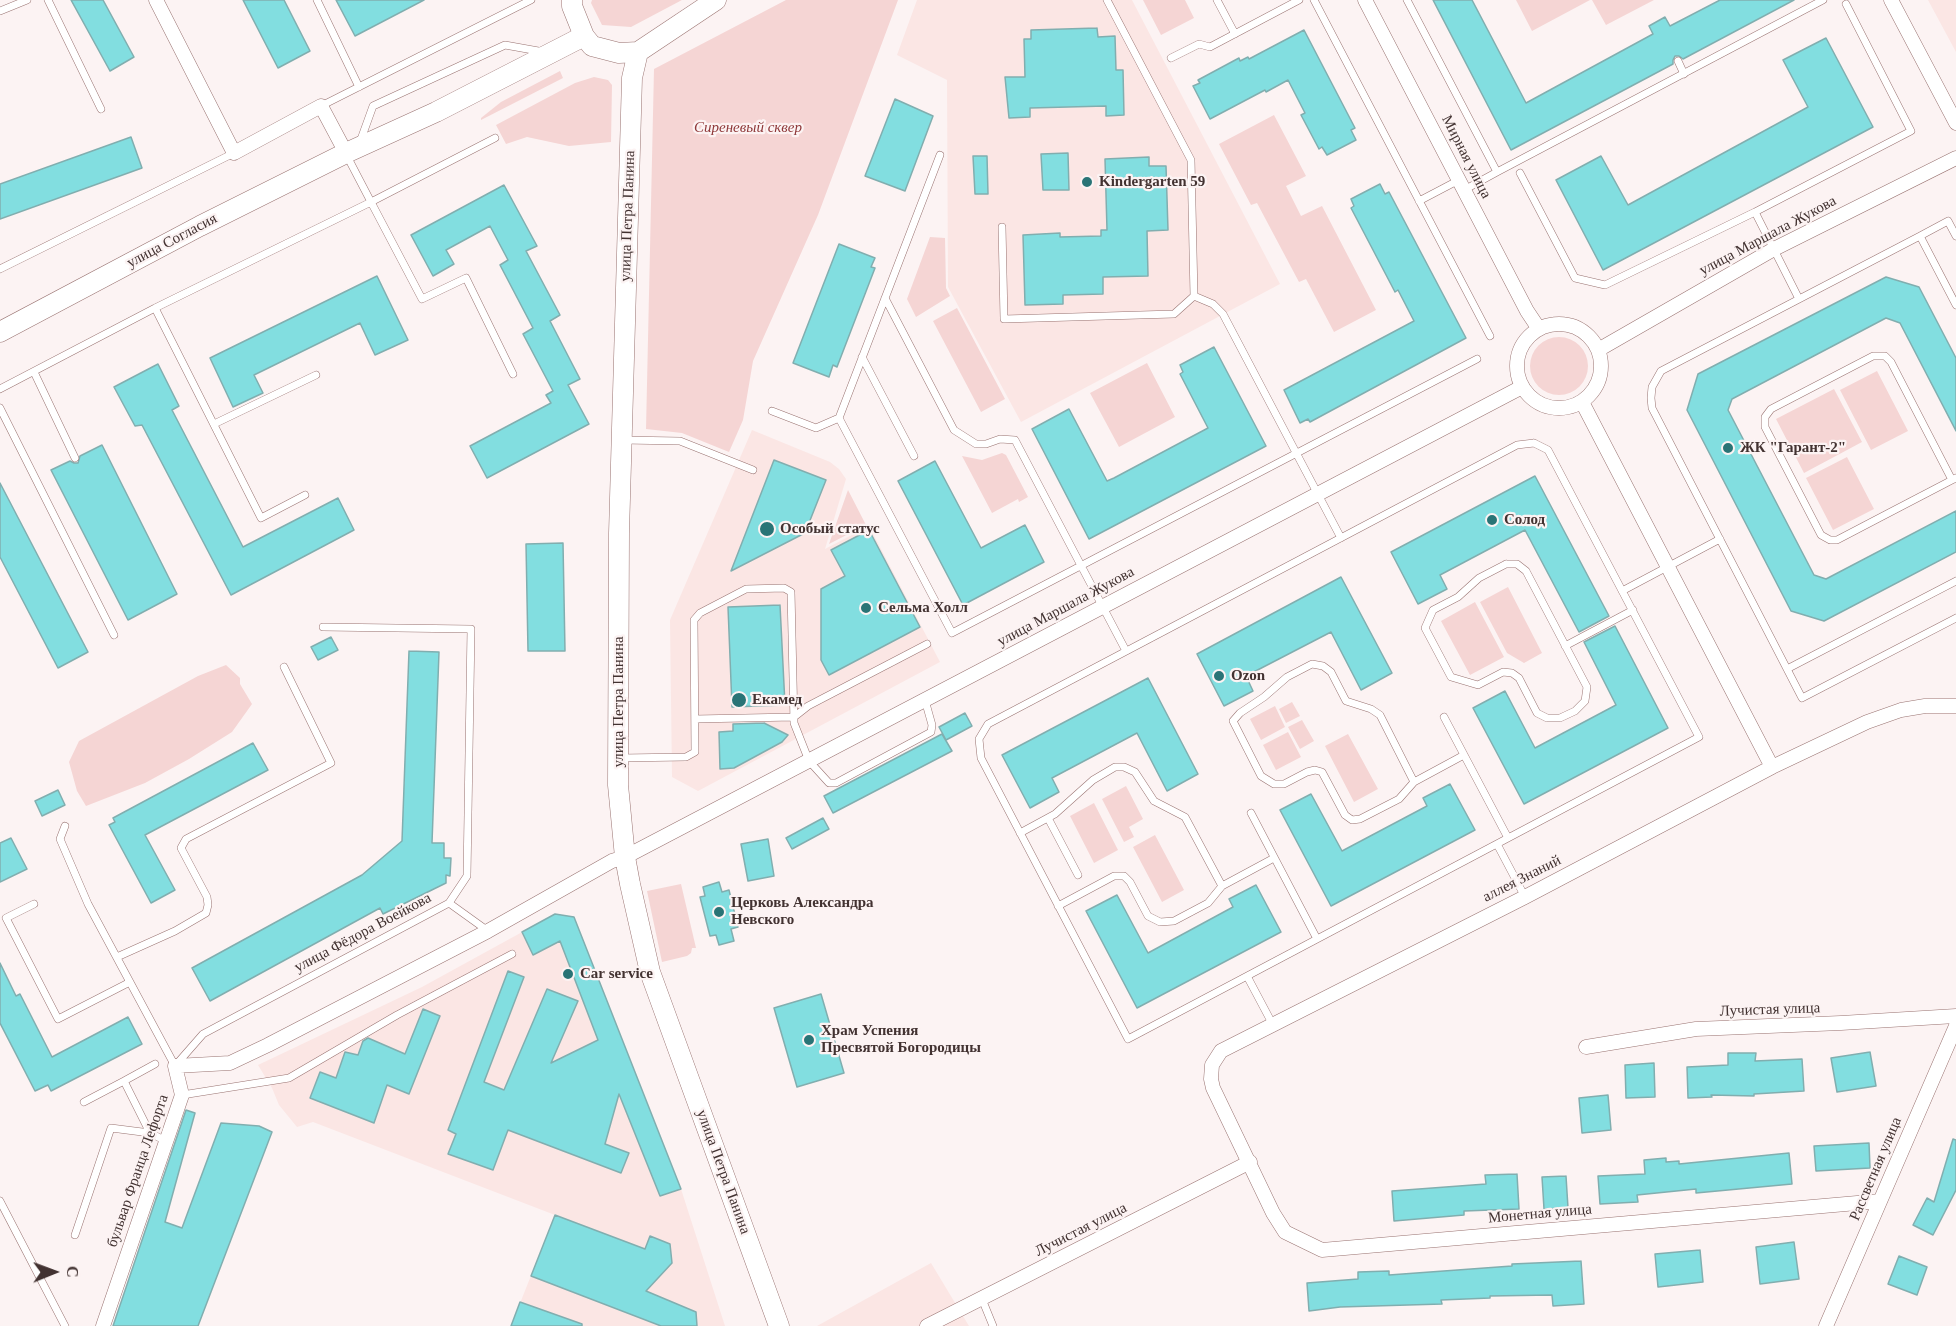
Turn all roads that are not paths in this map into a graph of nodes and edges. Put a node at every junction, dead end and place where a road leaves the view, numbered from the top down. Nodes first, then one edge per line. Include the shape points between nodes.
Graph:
1 (27, 0) edge
2 (48, 0) edge
3 (156, 0) edge
4 (317, 0) edge
5 (531, 0) edge
6 (572, 0) edge
7 (716, 0) edge
8 (1107, 0) edge
9 (1217, 0) edge
10 (1299, 0) edge
11 (1314, 0) edge
12 (1365, 0) edge
13 (1407, 0) edge
14 (1823, 0) edge
15 (1891, 0) edge
16 (1846, 4) dead end
17 (0, 11) edge
18 (1235, 34) junction
19 (584, 36) junction
20 (638, 52) junction
21 (549, 53) junction
22 (1171, 58) dead end
23 (1678, 62) dead end
24 (1684, 74) junction
25 (359, 87) junction
26 (321, 106) junction
27 (101, 109) dead end
28 (1956, 123) edge
29 (495, 138) dead end
30 (352, 151) junction
31 (234, 153) junction
32 (940, 155) dead end
33 (1956, 158) edge
34 (1497, 172) junction
35 (1520, 173) dead end
36 (1462, 185) junction
37 (1419, 201) junction
38 (371, 202) junction
39 (1755, 212) junction
40 (1002, 227) dead end
41 (1920, 236) junction
42 (1956, 236) edge
43 (1773, 249) junction
44 (0, 269) edge
45 (1194, 296) junction
46 (885, 298) junction
47 (1799, 299) junction
48 (1956, 305) edge
49 (155, 308) junction
50 (1539, 329) junction
51 (0, 332) edge
52 (1490, 336) dead end
53 (1598, 350) junction
54 (862, 357) junction
55 (1477, 359) dead end
56 (34, 372) junction
57 (513, 374) dead end
58 (316, 375) dead end
59 (1522, 387) junction
60 (0, 389) edge
61 (1582, 402) junction
62 (0, 408) edge
63 (772, 411) dead end
64 (839, 418) junction
65 (214, 424) junction
66 (622, 440) junction
67 (1297, 454) junction
68 (914, 456) dead end
69 (75, 458) dead end
70 (753, 470) dead end
71 (1954, 479) edge
72 (1318, 494) junction
73 (305, 495) dead end
74 (1341, 538) junction
75 (1720, 539) junction
76 (1081, 566) junction
77 (1667, 567) junction
78 (1956, 581) edge
79 (1622, 591) junction
80 (1102, 607) junction
81 (1633, 610) junction
82 (1956, 618) edge
83 (323, 627) dead end
84 (114, 635) dead end
85 (927, 644) dead end
86 (1565, 646) junction
87 (1126, 651) junction
88 (284, 667) dead end
89 (1787, 669) junction
90 (925, 700) junction
91 (1956, 706) edge
92 (794, 717) junction
93 (1444, 717) dead end
94 (695, 719) junction
95 (1464, 755) junction
96 (618, 758) junction
97 (809, 761) junction
98 (1772, 767) junction
99 (1414, 782) junction
100 (1251, 813) dead end
101 (1048, 818) junction
102 (65, 826) dead end
103 (1020, 832) junction
104 (1508, 838) junction
105 (1497, 844) junction
106 (625, 857) junction
107 (1274, 858) junction
108 (1078, 875) dead end
109 (1222, 886) junction
110 (1525, 897) junction
111 (449, 903) junction
112 (34, 904) dead end
113 (1058, 906) junction
114 (488, 931) junction
115 (1317, 939) junction
116 (512, 954) dead end
117 (117, 957) junction
118 (1247, 976) junction
119 (130, 982) junction
120 (1956, 1016) edge
121 (1273, 1025) junction
122 (1956, 1026) edge
123 (1586, 1047) dead end
124 (155, 1064) dead end
125 (175, 1065) junction
126 (124, 1081) junction
127 (182, 1095) junction
128 (84, 1102) dead end
129 (150, 1133) junction
130 (166, 1141) junction
131 (1250, 1162) junction
132 (0, 1201) edge
133 (1880, 1201) junction
134 (75, 1235) dead end
135 (982, 1299) junction
136 (65, 1326) edge
137 (103, 1326) edge
138 (779, 1326) edge
139 (927, 1326) edge
140 (993, 1326) edge
141 (1826, 1326) edge

1 - 17 lane
2 - 27 lane
3 - 31 street
4 - 25 lane
5 - 25 lane
6 - 19 main road
7 - 20 main road
8 - 45 lane via 1191,160
9 - 18 lane
10 - 18 lane
11 - 37 lane
12 - 36 street, Мирная улица
13 - 34 lane
14 - 24 lane
15 - 28 street
16 - 39 lane via 1911,131
18 - 22 lane via 1210,47 1198,44
19 - 20 main road via 592,46 620,53
19 - 21 main road, улица Согласия
20 - 66 main road, улица Петра Панина via 632,78
21 - 30 main road, улица Согласия
21 - 30 lane via 505,45 373,106
23 - 24 lane
24 - 34 lane
25 - 26 lane
26 - 30 street
26 - 31 street
29 - 38 lane
30 - 38 lane
30 - 51 main road, улица Согласия
31 - 44 lane
32 - 46 lane
33 - 43 street, улица Маршала Жукова
34 - 36 lane
35 - 39 lane via 1575,278 1605,285
36 - 37 lane
36 - 50 street, Мирная улица
37 - 52 lane
38 - 49 lane
38 - 57 lane via 422,299 466,278
39 - 43 lane
40 - 45 lane via 1005,319 1174,314
41 - 42 lane via 1948,221
41 - 47 lane
41 - 48 lane
43 - 47 lane
43 - 53 street, улица Маршала Жукова
45 - 67 lane via 1213,304 1223,314
46 - 54 lane
46 - 76 lane via 954,430 976,444 1015,440
47 - 75 lane via 1661,370 1652,387 1652,408
49 - 56 lane
49 - 65 lane
50 - 53 street via 1559,324 1575,327
50 - 59 street via 1518,354
53 - 61 street via 1599,379
54 - 64 lane
54 - 68 lane
55 - 67 lane
56 - 60 lane
56 - 69 lane
58 - 65 lane
59 - 61 street via 1535,402 1551,408 1567,408
59 - 72 street, улица Маршала Жукова
61 - 77 street
62 - 84 lane
63 - 64 lane via 816,428
64 - 76 lane via 952,633
65 - 73 lane via 261,518
66 - 70 lane via 680,441
66 - 96 main road, улица Петра Панина
67 - 72 lane
67 - 76 lane
71 - 71 lane via 1885,356 1873,356 1771,410 1765,417 1765,427 1821,535 1830,540 1837,540
72 - 74 lane
72 - 80 street, улица Маршала Жукова
74 - 79 lane via 1517,445 1534,443 1548,450
74 - 87 lane
75 - 77 lane
75 - 89 lane
76 - 80 lane
77 - 79 lane
77 - 98 street
78 - 89 lane
79 - 81 lane
80 - 87 lane
80 - 90 street, улица Маршала Жукова
81 - 86 lane
81 - 104 lane via 1699,737
82 - 89 lane via 1802,698
83 - 111 lane, улица Фёдора Воейкова via 471,629 467,876
85 - 92 lane
86 - 86 lane via 1526,571 1517,564 1506,564 1479,578 1458,597 1433,610 1425,628 1451,677 1478,685 1503,672 1512,673 1519,678 1537,713 1547,718 1560,718 1584,701 1587,687
87 - 103 lane via 988,724 979,739 981,758
88 - 117 lane via 331,763 186,839 181,848 207,897 206,913
90 - 97 street, улица Маршала Жукова
90 - 97 lane via 931,732 836,783 829,783
91 - 98 street, аллея Знаний via 1901,710
92 - 94 lane
92 - 94 lane via 791,592 784,588 747,589 700,613 694,620
92 - 97 lane
93 - 95 lane
94 - 96 lane via 696,747 691,756
95 - 99 lane
95 - 104 lane
96 - 106 main road, улица Петра Панина
97 - 106 street, улица Маршала Жукова
98 - 110 street, аллея Знаний
99 - 99 lane via 1380,715 1346,701 1331,672 1323,666 1312,664 1287,677 1233,721 1262,776 1274,784 1284,784 1307,772 1322,772 1344,815 1352,820 1399,798
100 - 107 lane
101 - 103 lane
101 - 108 lane
101 - 109 lane via 1093,780 1124,767 1135,772 1154,801 1185,817
102 - 117 lane via 60,839 88,904
103 - 113 lane
104 - 105 lane
105 - 110 lane
105 - 115 lane
106 - 114 street, улица Маршала Жукова
106 - 138 main road, улица Петра Панина via 650,972
107 - 109 lane
107 - 115 lane
109 - 113 lane via 1208,903 1174,921 1160,922 1148,916 1124,876 1114,876
110 - 121 street, аллея Знаний
111 - 114 lane
111 - 125 lane, улица Фёдора Воейкова via 203,1034
112 - 119 lane via 6,918 58,1019
113 - 118 lane via 1128,1038
114 - 125 street, улица Маршала Жукова via 230,1063
115 - 118 lane
116 - 127 lane via 289,1078
117 - 119 lane
118 - 121 lane
119 - 125 lane
120 - 123 street, Лучистая улица via 1696,1029
121 - 131 street, аллея Знаний via 1221,1051 1212,1065 1213,1088
122 - 133 street, Рассветная улица
124 - 126 lane
125 - 127 street, бульвар Франца Лефорта
126 - 128 lane
126 - 129 lane
127 - 130 street, бульвар Франца Лефорта
129 - 130 lane
129 - 134 lane via 111,1128
130 - 137 street, бульвар Франца Лефорта
131 - 133 street, Монетная улица via 1285,1232 1322,1250
131 - 135 street, Лучистая улица
132 - 136 lane
133 - 141 street, Рассветная улица
135 - 139 street, Лучистая улица
135 - 140 lane

